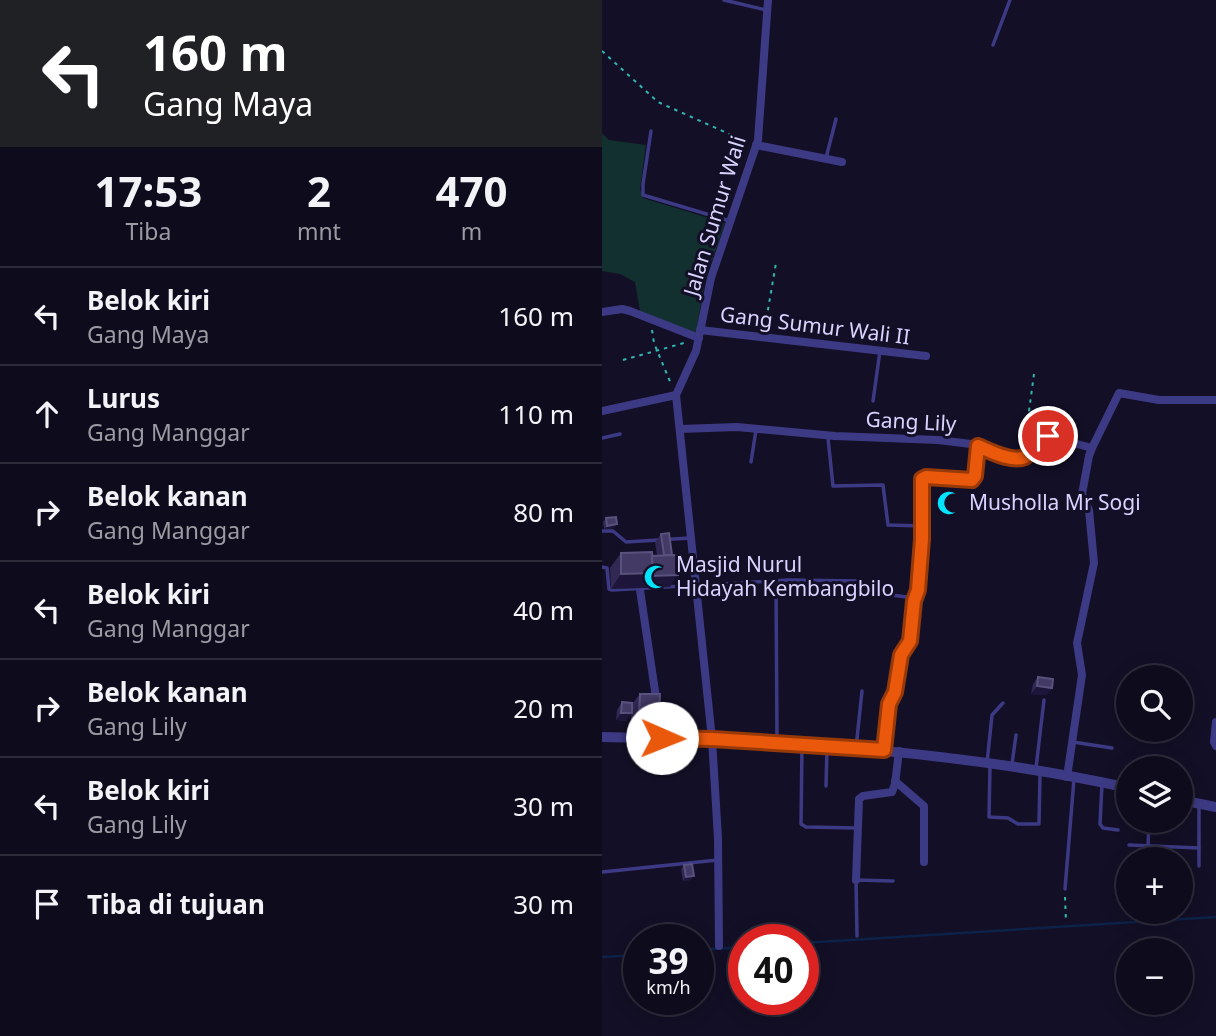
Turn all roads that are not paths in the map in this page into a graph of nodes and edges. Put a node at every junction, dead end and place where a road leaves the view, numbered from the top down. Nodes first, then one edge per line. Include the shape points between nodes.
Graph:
1 (723, 0) edge
2 (768, 0) edge
3 (1010, 0) edge
4 (768, 10) junction
5 (993, 45) dead end
6 (836, 119) dead end
7 (651, 131) dead end
8 (756, 145) junction
9 (826, 159) junction
10 (842, 162) dead end
11 (730, 221) junction
12 (602, 312) edge
13 (699, 334) junction
14 (880, 351) junction
15 (926, 356) dead end
16 (676, 395) junction
17 (1216, 400) edge
18 (873, 401) dead end
19 (602, 411) edge
20 (756, 428) junction
21 (680, 429) junction
22 (620, 434) dead end
23 (828, 435) junction
24 (602, 438) edge
25 (978, 446) junction
26 (1092, 448) junction
27 (751, 462) dead end
28 (922, 526) junction
29 (602, 531) edge
30 (692, 538) junction
31 (602, 567) edge
32 (776, 581) junction
33 (697, 585) junction
34 (640, 590) junction
35 (915, 598) junction
36 (862, 691) dead end
37 (1044, 700) dead end
38 (1003, 703) dead end
39 (1216, 722) edge
40 (1016, 735) dead end
41 (602, 737) edge
42 (662, 738) junction
43 (712, 739) junction
44 (777, 742) junction
45 (1072, 742) junction
46 (802, 744) junction
47 (827, 746) junction
48 (1216, 746) edge
49 (856, 748) junction
50 (1112, 748) dead end
51 (884, 750) junction
52 (899, 751) junction
53 (989, 763) junction
54 (1012, 768) junction
55 (1038, 772) junction
56 (1070, 778) junction
57 (895, 781) junction
58 (1102, 783) junction
59 (826, 786) dead end
60 (1116, 786) edge
61 (1193, 803) edge
62 (1199, 804) junction
63 (1216, 807) edge
64 (857, 828) junction
65 (1116, 829) edge
66 (1149, 833) edge
67 (1129, 845) dead end
68 (1148, 846) junction
69 (1199, 848) junction
70 (718, 860) junction
71 (924, 862) dead end
72 (1199, 866) dead end
73 (602, 872) edge
74 (856, 880) junction
75 (893, 881) dead end
76 (1065, 889) road end
77 (857, 936) dead end
78 (719, 946) dead end

1 - 4 lane
2 - 4 street, Jalan Sumur Wali
3 - 5 lane
4 - 8 street, Jalan Sumur Wali
6 - 9 lane
7 - 11 lane via 643,195
8 - 9 street
8 - 11 street, Jalan Sumur Wali
9 - 10 street
11 - 13 street, Jalan Sumur Wali via 708,287
12 - 13 street, Gang Sumur Wali II via 624,309
13 - 14 street, Gang Sumur Wali II
13 - 16 street, Jalan Sumur Wali
14 - 15 street, Gang Sumur Wali II
14 - 18 lane
16 - 19 street
16 - 21 street
17 - 26 street via 1159,400 1119,393
20 - 21 street, Gang Lily
20 - 23 street, Gang Lily
20 - 27 lane
21 - 30 street
22 - 24 lane
23 - 25 street, Gang Lily
23 - 28 lane via 833,486 883,485 888,525
25 - 26 street, Gang Lily via 1023,457 1038,437 1051,436
25 - 28 lane via 973,480 923,478
26 - 45 street via 1082,494 1089,510 1094,563 1077,643 1082,670
28 - 35 lane
29 - 30 lane via 613,531 626,542
30 - 33 street
31 - 34 lane via 608,568 610,590
32 - 33 lane
32 - 35 lane via 857,581 877,593
32 - 44 lane
33 - 34 lane
33 - 43 street
34 - 42 street
35 - 51 lane via 910,641 901,655 889,704
36 - 49 lane
37 - 55 lane
38 - 53 lane via 992,715
39 - 48 street
40 - 54 lane
41 - 42 street
42 - 43 street
43 - 44 street
43 - 70 street
44 - 46 street
45 - 50 lane
45 - 56 street
46 - 47 street
46 - 64 lane via 801,824
47 - 49 street
47 - 59 lane
49 - 51 street
51 - 52 street
52 - 53 street
52 - 57 street
53 - 54 street
53 - 55 lane via 988,815 1018,824 1040,822
54 - 55 street
55 - 56 street
56 - 58 street
56 - 76 lane
57 - 64 street via 889,793 859,797
57 - 71 street via 924,804
58 - 60 street
58 - 65 lane via 1100,825
61 - 62 street
62 - 63 street
62 - 69 lane
64 - 74 street
66 - 68 lane
67 - 68 lane
68 - 69 lane
69 - 72 lane
70 - 73 lane
70 - 78 street
74 - 75 lane
74 - 77 lane

